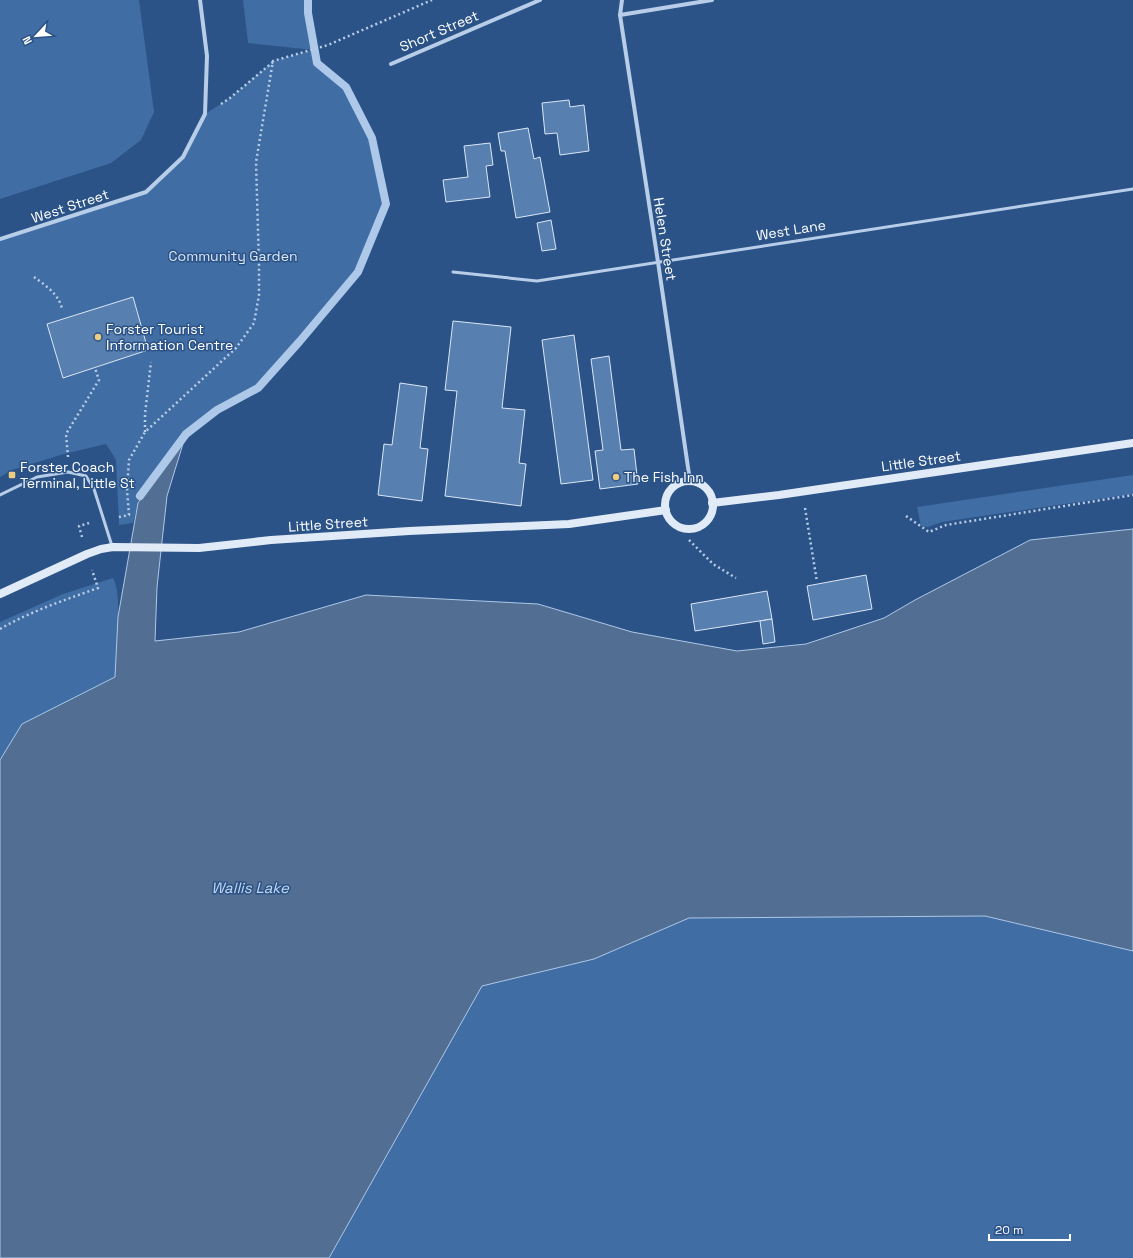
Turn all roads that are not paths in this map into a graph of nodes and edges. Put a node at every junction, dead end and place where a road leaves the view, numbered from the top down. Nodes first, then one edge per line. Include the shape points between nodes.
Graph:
1 (200, 0) edge
2 (540, 0) edge
3 (622, 0) edge
4 (712, 0) edge
5 (620, 15) junction
6 (391, 64) dead end
7 (1133, 189) edge
8 (0, 239) edge
9 (658, 262) junction
10 (452, 272) dead end
11 (1133, 443) edge
12 (690, 481) junction
13 (0, 495) edge
14 (712, 503) junction
15 (666, 510) junction
16 (113, 547) junction
17 (0, 594) edge

1 - 8 street, West Street via 207,56 205,114 183,157 146,192
2 - 6 street, Short Street
3 - 5 street, Helen Street
4 - 5 street
5 - 9 street, Helen Street
7 - 9 lane, West Lane
9 - 10 lane, West Lane via 537,281
9 - 12 street, Helen Street
11 - 14 street, Little Street via 779,496
12 - 14 street via 703,485 711,496
12 - 15 street via 676,484 670,490 666,496
13 - 16 lane via 37,478 68,472 86,476 94,489
14 - 15 street via 712,511 704,524 688,529 674,523
15 - 16 street, Little Street via 569,524 409,531 272,540 199,548
16 - 17 street, Little Street via 87,554

